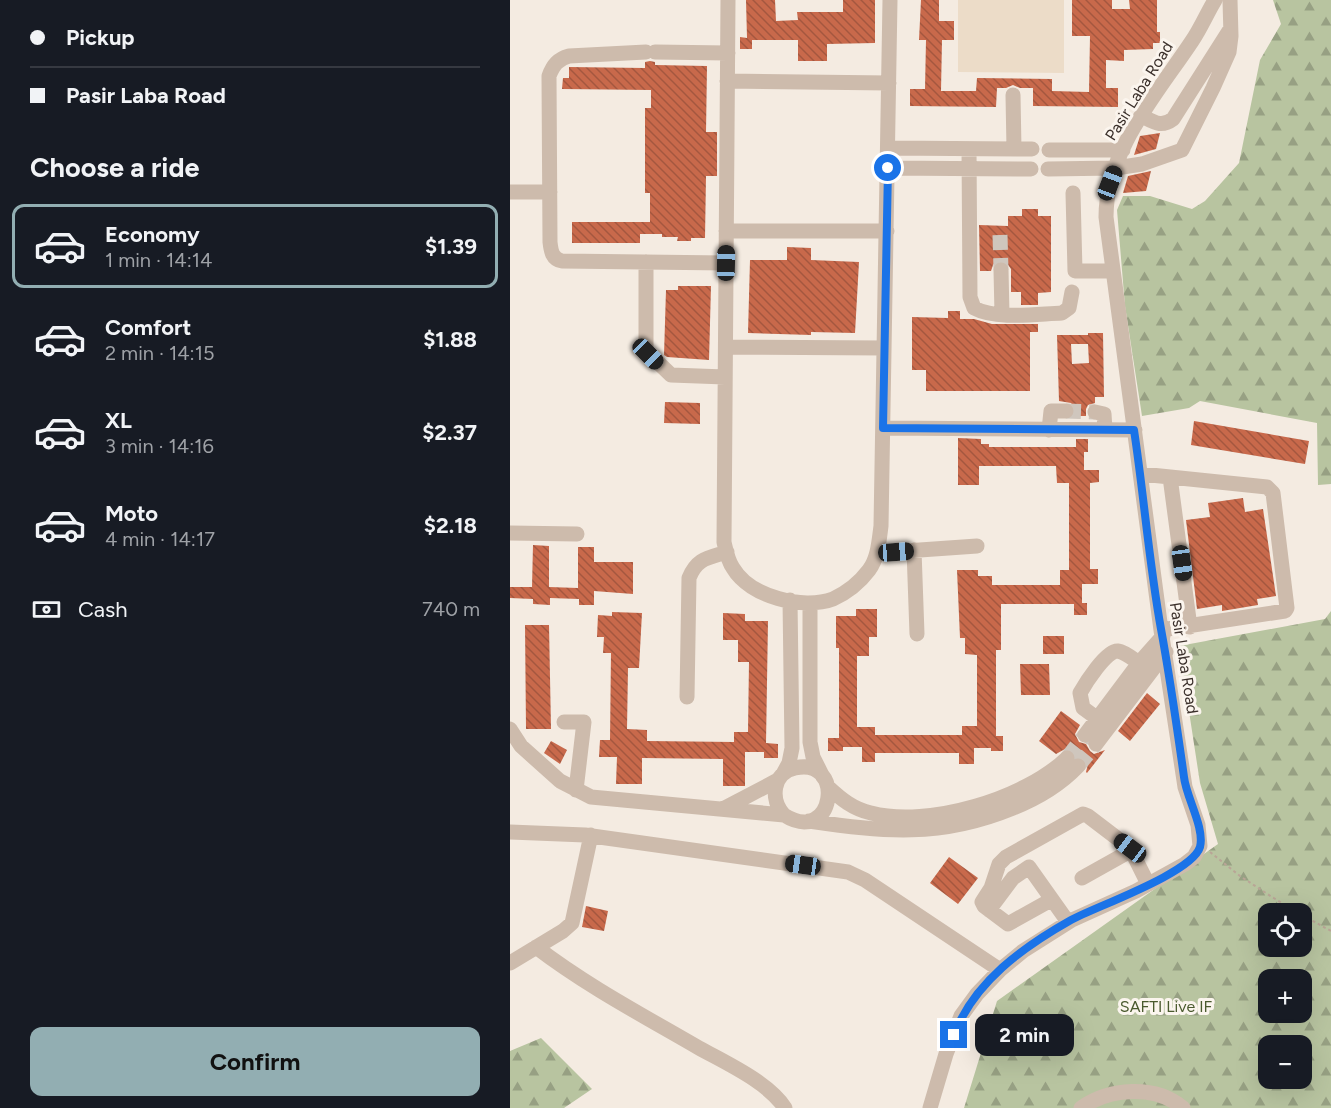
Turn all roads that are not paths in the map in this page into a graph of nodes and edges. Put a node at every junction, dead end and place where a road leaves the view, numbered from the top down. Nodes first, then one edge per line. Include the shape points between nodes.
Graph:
1 (728, 0) edge
2 (890, 0) edge
3 (1215, 0) edge
4 (1230, 0) edge
5 (1231, 28) junction
6 (728, 53) junction
7 (728, 81) junction
8 (889, 83) junction
9 (1013, 95) dead end
10 (1145, 111) junction
11 (888, 148) junction
12 (969, 149) junction
13 (1014, 149) junction
14 (1032, 149) dead end
15 (1049, 150) dead end
16 (1123, 150) junction
17 (888, 168) junction
18 (1116, 168) junction
19 (1031, 169) dead end
20 (1048, 169) dead end
21 (969, 170) junction
22 (510, 192) edge
23 (550, 192) junction
24 (1073, 193) dead end
25 (726, 231) junction
26 (887, 231) junction
27 (646, 262) junction
28 (726, 263) junction
29 (1001, 270) tunnel mouth
30 (1113, 271) junction
31 (1072, 292) dead end
32 (1002, 314) junction
33 (726, 347) junction
34 (884, 348) junction
35 (725, 377) junction
36 (1066, 411) tunnel mouth
37 (1095, 412) dead end
38 (883, 428) junction
39 (1048, 430) junction
40 (1105, 430) junction
41 (1134, 430) junction
42 (1141, 474) junction
43 (1170, 477) junction
44 (510, 533) edge
45 (577, 534) dead end
46 (977, 546) dead end
47 (914, 550) junction
48 (727, 552) junction
49 (877, 553) junction
50 (790, 600) junction
51 (810, 603) junction
52 (1190, 627) junction
53 (1162, 633) junction
54 (917, 634) dead end
55 (1166, 652) junction
56 (1139, 663) junction
57 (687, 696) dead end
58 (1098, 719) junction
59 (564, 722) dead end
60 (510, 729) edge
61 (781, 777) junction
62 (826, 782) junction
63 (576, 790) junction
64 (723, 809) junction
65 (784, 815) junction
66 (809, 821) junction
67 (511, 830) edge
68 (591, 836) junction
69 (1132, 850) junction
70 (1082, 878) dead end
71 (1148, 884) junction
72 (1051, 900) junction
73 (989, 910) junction
74 (1068, 922) junction
75 (536, 947) junction
76 (510, 963) edge
77 (1000, 969) junction
78 (785, 1108) edge
79 (930, 1108) edge
80 (1081, 1108) edge
81 (1183, 1108) edge

1 - 6 street
2 - 8 street
3 - 10 street, Pasir Laba Road
4 - 5 street
5 - 10 street via 1173,119 1158,125
5 - 18 street via 1229,52 1182,150
6 - 7 street
6 - 23 street via 650,52 569,56 558,60 549,76
7 - 8 street
7 - 25 street
8 - 11 street
9 - 13 street
10 - 16 street, Pasir Laba Road
11 - 12 street
11 - 17 street
12 - 13 street
12 - 21 street
13 - 14 street
15 - 16 street
16 - 18 street, Pasir Laba Road
17 - 21 street
17 - 26 street
18 - 20 street
18 - 30 street, Pasir Laba Road via 1106,202
19 - 21 street
21 - 32 street via 970,297 974,308
22 - 23 street
23 - 27 street via 550,242 557,260
24 - 30 street via 1075,271
25 - 26 street
25 - 28 street
26 - 34 street
27 - 28 street
27 - 35 street via 646,351 671,375
28 - 33 street
29 - 32 street
30 - 41 street, Pasir Laba Road
31 - 32 street via 1069,308 1062,314
33 - 34 street
33 - 35 street
34 - 38 street
35 - 48 street
36 - 39 street via 1051,411
37 - 40 street via 1104,414
38 - 39 street
38 - 49 street
39 - 40 street
40 - 41 street
41 - 42 street, Pasir Laba Road
42 - 43 street
42 - 53 street, Pasir Laba Road
43 - 52 street
43 - 52 street via 1267,487 1273,493 1286,610
44 - 45 street
46 - 47 street
47 - 49 street
47 - 54 street
48 - 50 street via 733,568 754,588
48 - 57 street via 698,563 689,578
49 - 51 street via 869,569 850,589 832,599
50 - 51 street
50 - 61 street via 792,748
51 - 62 street via 810,742
52 - 53 street
53 - 55 street, Pasir Laba Road
53 - 56 street
55 - 58 street via 1091,740
55 - 71 street, Pasir Laba Road via 1185,788 1198,825 1200,846 1185,864
56 - 58 street
56 - 58 street via 1118,651 1105,658 1079,698 1083,708
59 - 63 street via 584,722
60 - 63 street via 521,747
61 - 62 street via 789,770 804,767 817,771
61 - 64 street
61 - 65 street via 775,787 775,802
62 - 66 street via 828,804
62 - 66 street via 844,802 871,813 950,813 1018,791 1072,762 1060,783 1044,794 1002,813 954,827 886,831
63 - 64 street via 591,797
64 - 65 street
65 - 66 street
67 - 68 street
68 - 75 street via 572,923
68 - 77 street via 848,872
69 - 70 street
69 - 71 street
69 - 73 street via 1088,816 1079,815 999,864 982,902
71 - 74 street
72 - 73 street via 1010,924
72 - 73 street via 1029,867 1013,878
72 - 74 street
74 - 77 street
75 - 76 street
75 - 78 street via 575,976 749,1076
77 - 79 street via 961,1016
80 - 81 street via 1112,1093 1131,1091 1153,1093

